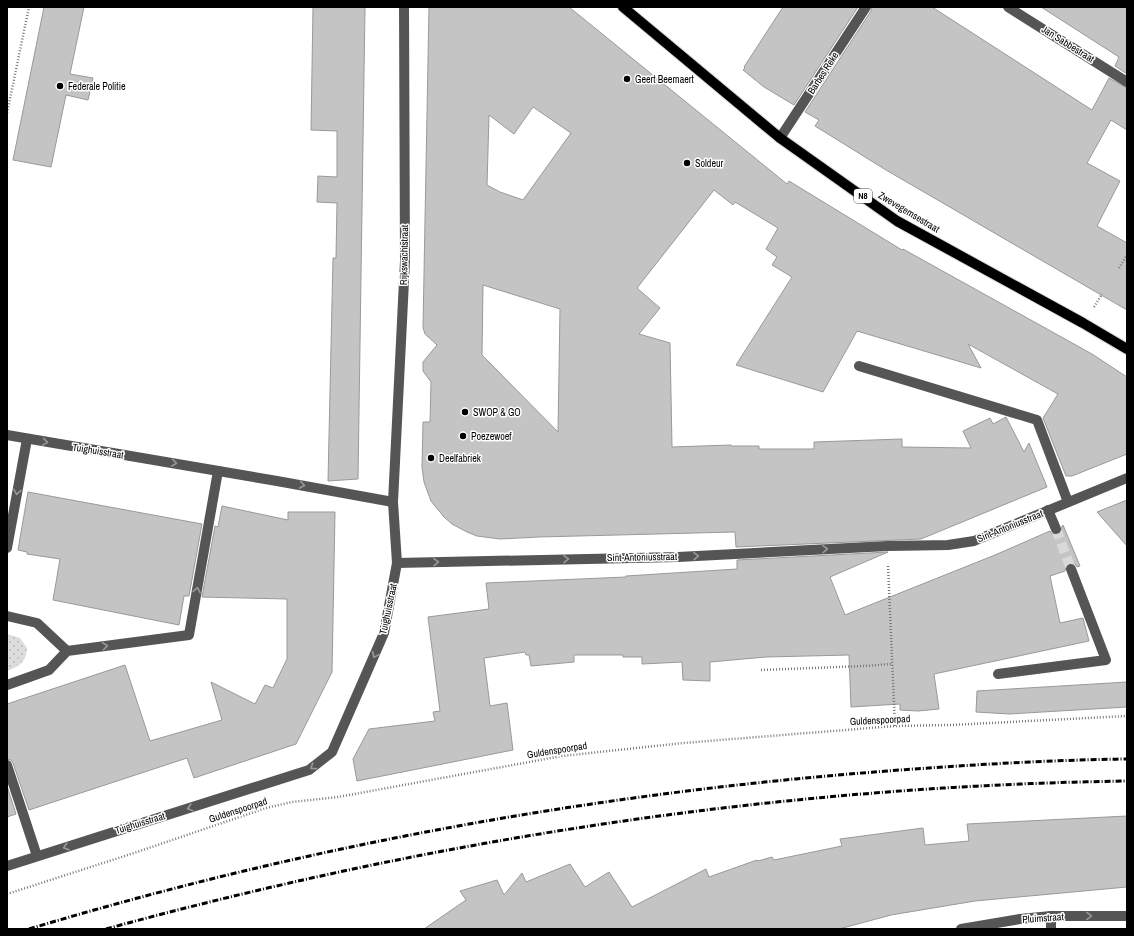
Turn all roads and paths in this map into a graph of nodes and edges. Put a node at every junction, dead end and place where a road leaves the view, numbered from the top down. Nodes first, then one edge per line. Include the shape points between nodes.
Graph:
1 (29, 7) edge
2 (404, 7) edge
3 (623, 7) edge
4 (866, 7) edge
5 (1008, 7) edge
6 (1127, 82) edge
7 (7, 113) edge
8 (780, 138) junction
9 (1127, 255) edge
10 (1119, 268) dead end
11 (1127, 349) edge
12 (859, 366) dead end
13 (7, 435) edge
14 (26, 439) junction
15 (218, 471) junction
16 (1127, 478) edge
17 (392, 502) junction
18 (1068, 502) junction
19 (1048, 510) junction
20 (1056, 529) tunnel mouth
21 (888, 546) junction
22 (7, 548) edge
23 (397, 563) junction
24 (1071, 569) tunnel mouth
25 (7, 616) edge
26 (67, 651) junction
27 (892, 664) junction
28 (761, 670) dead end
29 (998, 674) dead end
30 (7, 685) edge
31 (1127, 715) edge
32 (895, 726) junction
33 (7, 765) edge
34 (37, 856) junction
35 (7, 866) edge
36 (7, 894) edge
37 (1051, 916) junction
38 (1127, 916) edge
39 (961, 929) edge
40 (1051, 929) edge

1 - 7 path
2 - 17 street, Rijkswachtstraat via 405,261
3 - 8 main road, Zwevegemsestraat / N8
4 - 8 street, Barbes Reke
5 - 6 street, Jan Sabbestraat
8 - 11 main road, Zwevegemsestraat / N8 via 897,221
9 - 10 path
12 - 18 street via 1037,420
13 - 14 street, Tuighuisstraat
14 -> 15 street, Tuighuisstraat
14 -> 22 street
15 -> 17 street, Tuighuisstraat
26 -> 15 street via 189,635
16 - 18 street, Sint-Antoniusstraat
17 - 23 street, Tuighuisstraat
18 - 19 street, Sint-Antoniusstraat
19 - 20 street
19 - 21 street, Sint-Antoniusstraat via 974,541 948,545
23 -> 21 street, Sint-Antoniusstraat via 678,557
21 - 27 path
23 -> 34 street, Tuighuisstraat via 384,633 332,752 309,770
24 - 29 street via 1106,660
25 - 26 street via 38,623
26 - 30 street via 50,670
27 - 28 path
27 - 32 path
31 - 32 path, Guldenspoorpad via 959,725
32 - 36 path, Guldenspoorpad via 683,743 562,756 338,797 292,802 266,808
33 - 34 street
34 - 35 street, Tuighuisstraat
37 -> 38 street, Pluimstraat
37 - 39 street, Pluimstraat
37 - 40 street

